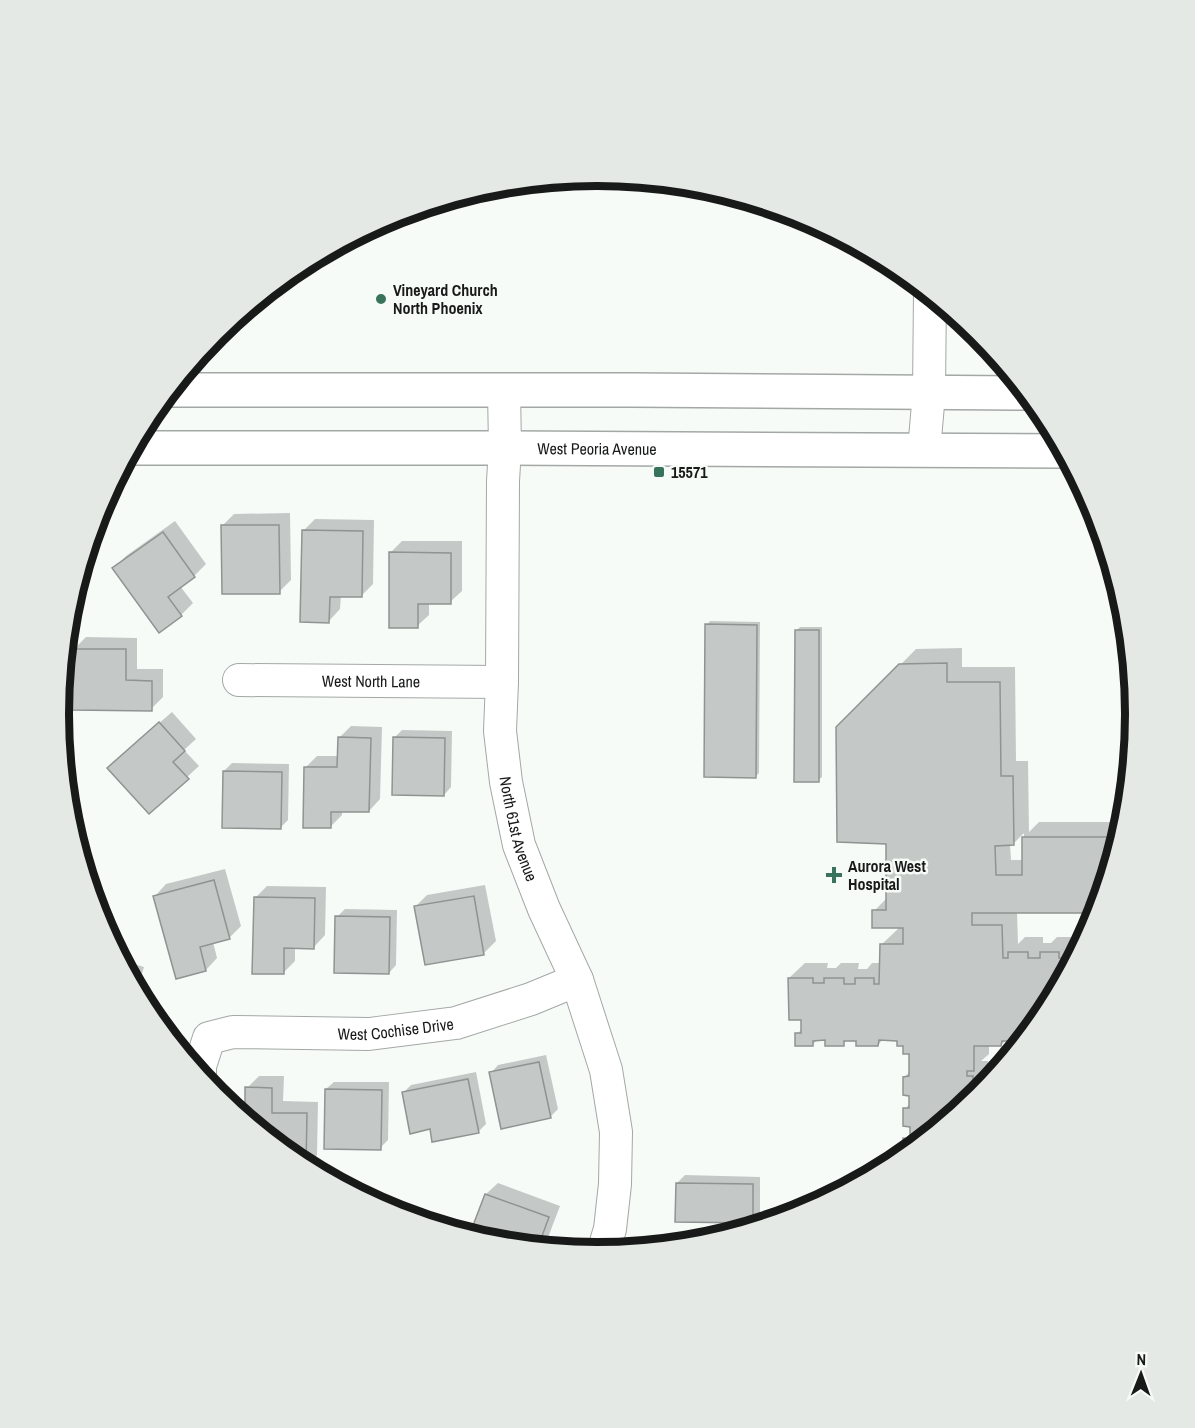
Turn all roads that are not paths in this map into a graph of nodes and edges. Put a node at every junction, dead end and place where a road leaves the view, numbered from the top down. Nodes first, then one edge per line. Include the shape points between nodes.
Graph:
1 (930, 304) edge
2 (180, 390) edge
3 (504, 390) junction
4 (929, 393) junction
5 (1018, 393) edge
6 (141, 448) edge
7 (505, 448) junction
8 (924, 450) junction
9 (1055, 451) edge
10 (239, 680) dead end
11 (502, 682) junction
12 (577, 980) junction
13 (201, 1063) edge
14 (606, 1242) edge

1 - 4 street
2 - 3 main road
3 - 4 main road
3 - 7 street, North 61st Avenue
4 - 5 main road
4 - 8 street
6 - 7 main road, West Peoria Avenue
7 - 8 main road, West Peoria Avenue
7 - 11 street, North 61st Avenue
8 - 9 main road, West Peoria Avenue
10 - 11 street, West North Lane
11 - 12 street, North 61st Avenue via 500,731 519,845
12 - 13 street, West Cochise Drive via 456,1023 369,1034 233,1032 209,1038
12 - 14 street, North 61st Avenue via 606,1070 616,1132 614,1196

